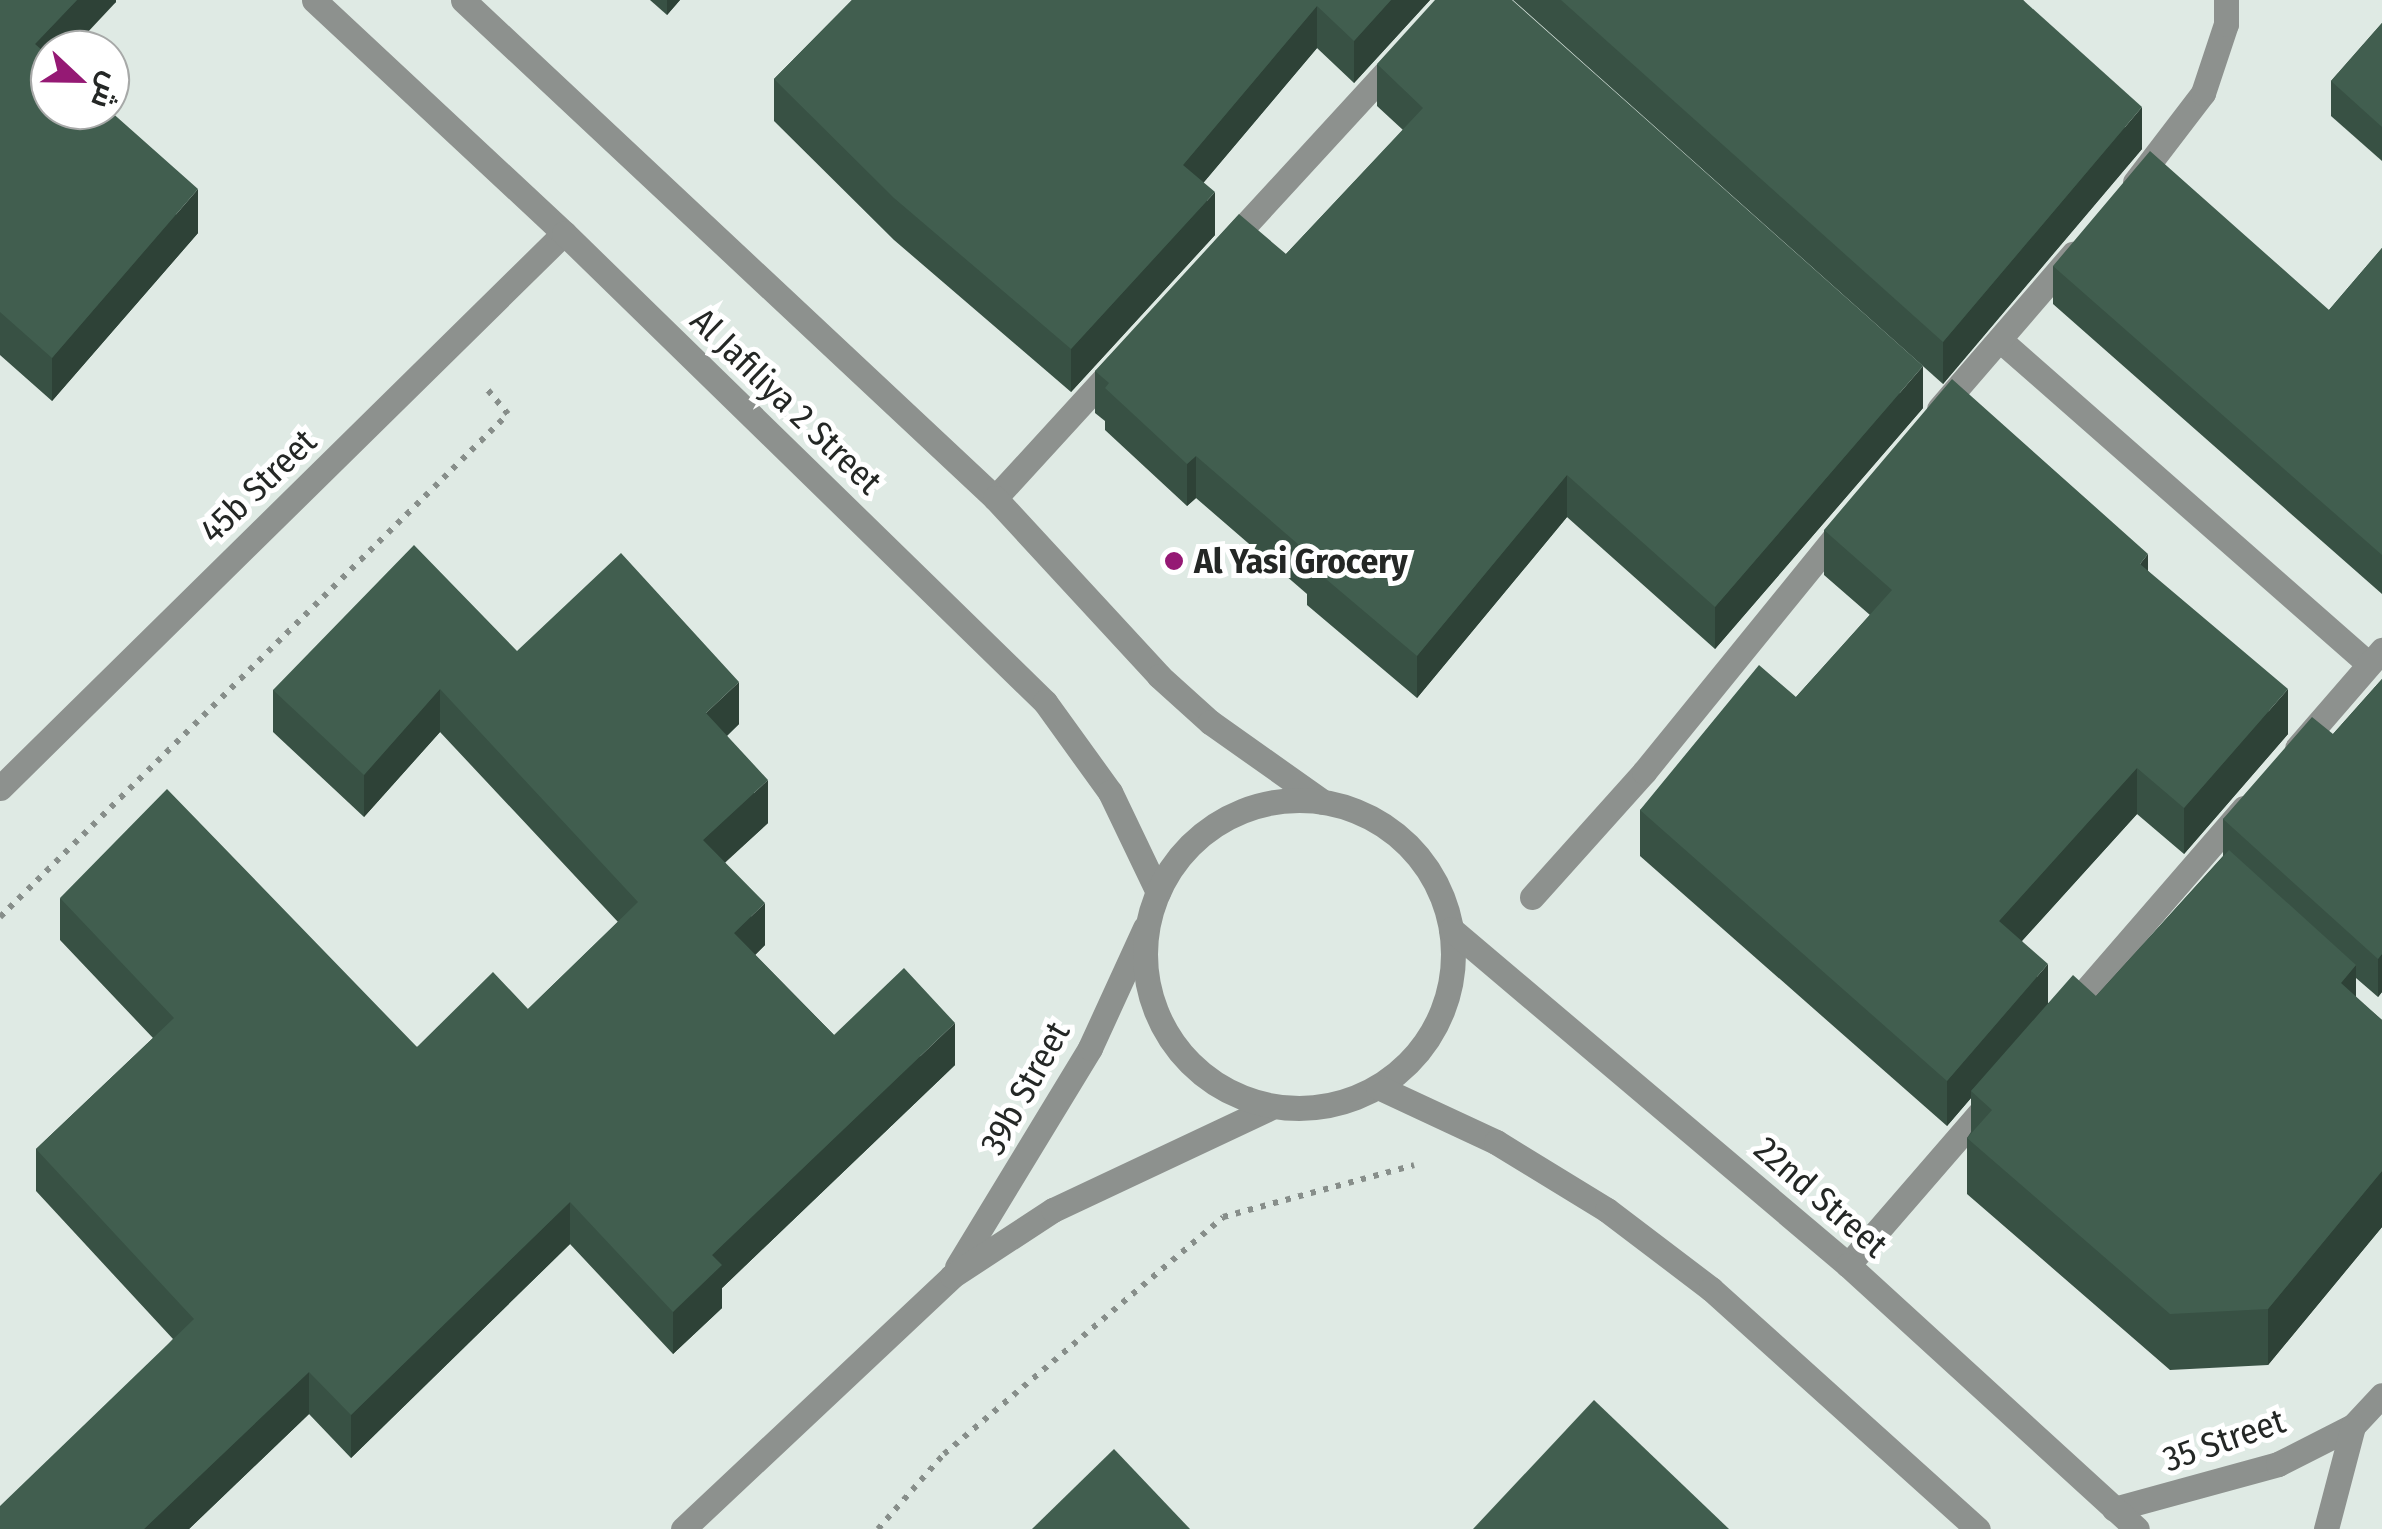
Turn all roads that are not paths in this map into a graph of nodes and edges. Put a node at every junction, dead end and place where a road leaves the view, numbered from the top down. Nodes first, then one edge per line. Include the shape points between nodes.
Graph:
1 (314, 0) edge
2 (463, 0) edge
3 (2226, 0) edge
4 (1412, 44) edge
5 (2111, 210) edge
6 (564, 233) junction
7 (2086, 239) edge
8 (1210, 264) edge
9 (2000, 340) junction
10 (1129, 351) edge
11 (1918, 435) edge
12 (995, 498) junction
13 (1856, 512) edge
14 (2376, 657) edge
15 (0, 788) edge
16 (1323, 802) junction
17 (1158, 892) junction
18 (1532, 897) dead end
19 (1146, 928) junction
20 (1451, 929) junction
21 (2044, 1039) edge
22 (2005, 1084) edge
23 (1378, 1087) junction
24 (1270, 1108) junction
25 (1848, 1265) junction
26 (952, 1276) junction
27 (2382, 1395) edge
28 (2353, 1426) junction
29 (2114, 1508) junction
30 (683, 1529) edge
31 (1978, 1529) edge
32 (2137, 1529) edge
33 (2326, 1529) edge

1 - 6 street, Al Jafiliya 2 Street
2 - 12 street, Al Jafiliya 2 Street
3 - 5 street via 2226,24 2203,93
4 - 8 street
6 - 15 street, 45b Street
6 - 17 street, Al Jafiliya 2 Street via 1045,702 1110,792
7 - 9 street
9 - 11 street via 1935,398
9 - 14 street
10 - 12 street
12 - 16 street, Al Jafiliya 2 Street via 1158,676
13 - 18 street via 1644,772
14 - 21 street via 2272,776 2208,865
16 - 17 street via 1271,801 1224,819 1185,850
16 - 20 street via 1368,815 1408,844 1436,880
17 - 19 street
19 - 24 street via 1153,1007 1172,1042 1198,1072
19 - 26 street, 39b Street via 1090,1048
20 - 23 street via 1452,975 1439,1019 1414,1058
20 - 25 street, 22nd Street
22 - 25 street
23 - 24 street via 1326,1107
23 - 31 street via 1496,1142 1607,1210 1711,1289
24 - 26 street, 39b Street via 1053,1210
25 - 29 street, 22nd Street
26 - 30 street, 39b Street
27 - 28 street, 35 Street
28 - 29 street, 35 Street via 2278,1464
28 - 33 street, 35 Street
29 - 32 street, 22nd Street

